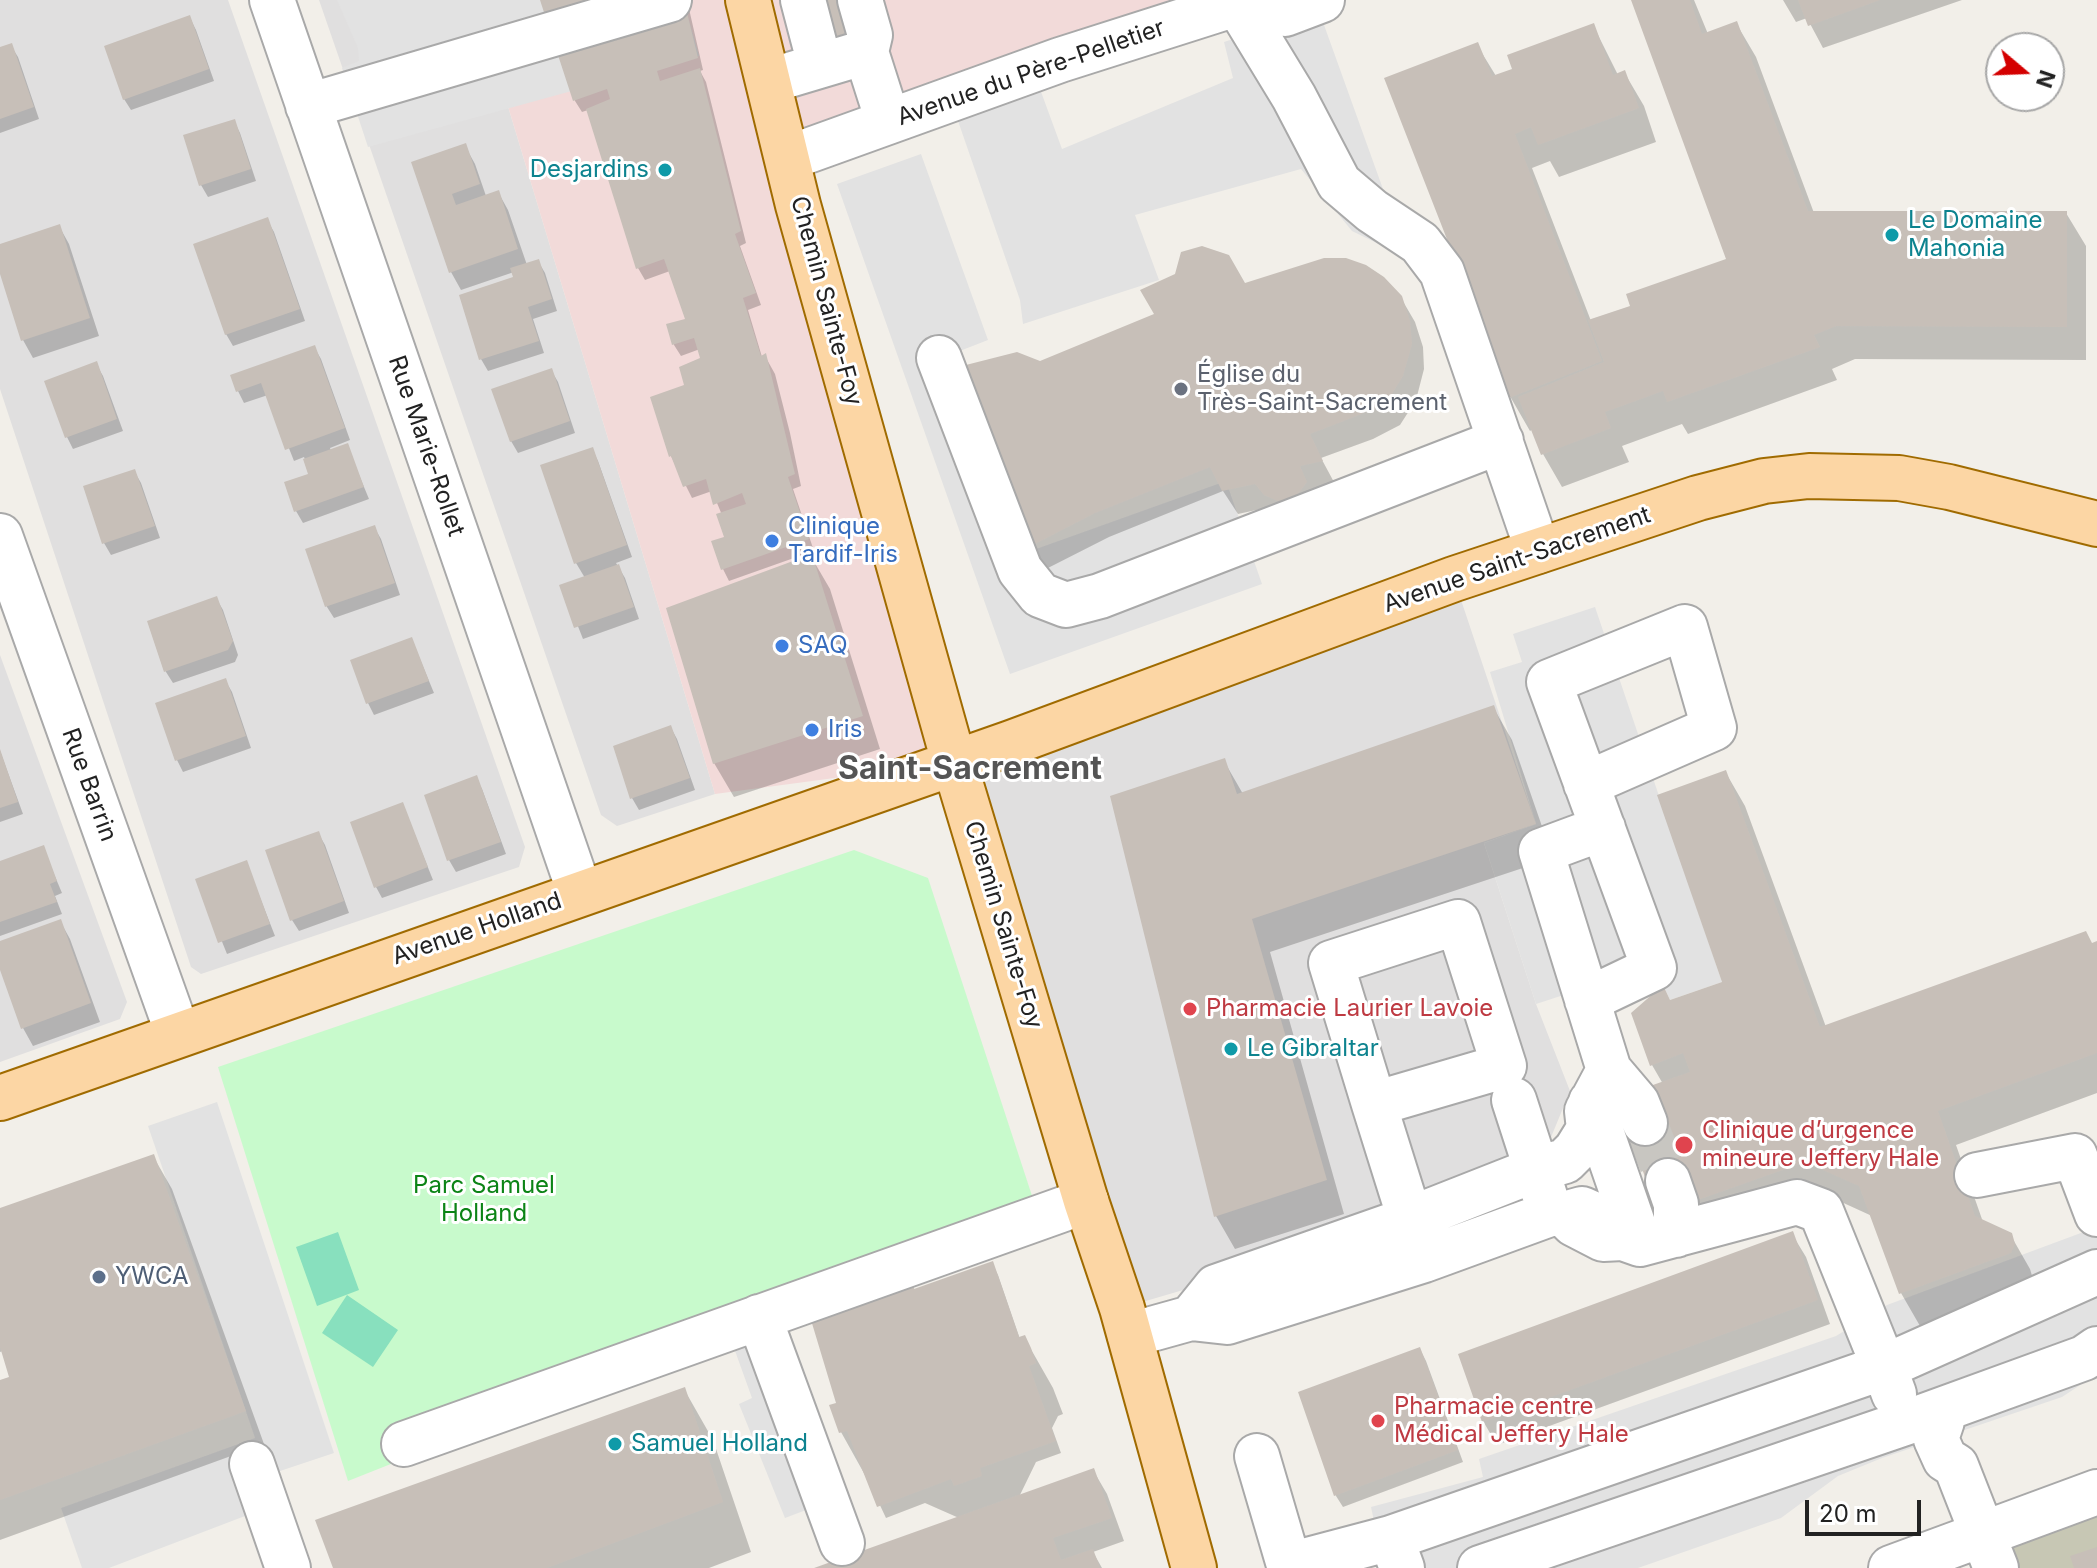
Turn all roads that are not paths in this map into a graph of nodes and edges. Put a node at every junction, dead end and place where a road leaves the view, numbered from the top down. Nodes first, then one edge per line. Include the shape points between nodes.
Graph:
1 (272, 0) edge
2 (669, 0) edge
3 (748, 0) edge
4 (803, 0) edge
5 (860, 0) edge
6 (1322, 0) edge
7 (1236, 2) edge
8 (866, 52) junction
9 (820, 65) junction
10 (769, 81) junction
11 (308, 106) junction
12 (888, 121) junction
13 (788, 158) junction
14 (939, 358) dead end
15 (1501, 441) junction
16 (2097, 524) edge
17 (0, 536) edge
18 (1538, 551) junction
19 (954, 762) junction
20 (1586, 784) dead end
21 (1603, 828) junction
22 (580, 893) junction
23 (1587, 1000) junction
24 (178, 1034) junction
25 (1596, 1094) junction
26 (0, 1098) edge
27 (1514, 1100) dead end
28 (1374, 1104) junction
29 (1645, 1123) tunnel mouth
30 (2086, 1152) edge
31 (1543, 1167) junction
32 (1977, 1175) dead end
33 (1668, 1181) tunnel mouth
34 (1086, 1201) junction
35 (1557, 1214) junction
36 (2097, 1214) edge
37 (1410, 1219) junction
38 (1646, 1239) junction
39 (1424, 1260) junction
40 (2097, 1272) edge
41 (759, 1317) junction
42 (1191, 1318) junction
43 (1130, 1335) junction
44 (2097, 1349) edge
45 (1884, 1367) junction
46 (1928, 1418) junction
47 (404, 1444) dead end
48 (1257, 1456) dead end
49 (252, 1464) dead end
50 (2097, 1492) edge
51 (842, 1543) dead end
52 (1990, 1552) edge
53 (1396, 1553) edge
54 (288, 1568) edge
55 (1194, 1568) edge
56 (1480, 1568) edge
57 (1891, 1568) edge

1 - 11 street, Rue Marie-Rollet
2 - 11 street
3 - 10 main road, Chemin Sainte-Foy
4 - 9 street
5 - 8 street via 870,35
6 - 7 street, Avenue du Père-Pelletier via 1285,14
7 - 12 street, Avenue du Père-Pelletier
7 - 15 street via 1339,183 1420,243 1442,272
8 - 9 street
8 - 12 street
9 - 10 street
10 - 13 main road, Chemin Sainte-Foy
11 - 22 street, Rue Marie-Rollet
12 - 13 street, Avenue du Père-Pelletier
13 - 19 main road, Chemin Sainte-Foy
14 - 15 street via 1020,570 1040,595 1066,605
15 - 18 street
16 - 18 main road, Avenue Saint-Sacrement via 1899,478 1809,476 1698,498
17 - 24 street, Rue Barrin
18 - 19 main road, Avenue Saint-Sacrement
19 - 22 main road, Avenue Holland
19 - 34 main road, Chemin Sainte-Foy
20 - 21 street
21 - 23 street via 1541,851
21 - 23 street via 1654,968
22 - 24 main road, Avenue Holland
23 - 25 street
24 - 26 main road, Avenue Holland
25 - 29 street via 1637,1103
25 - 31 street via 1567,1116
25 - 38 street
27 - 31 street
28 - 28 street via 1331,963 1458,922 1504,1066
28 - 37 street
30 - 32 street
30 - 36 street
31 - 35 street
31 - 37 street
33 - 38 street via 1676,1204
34 - 41 street
34 - 43 main road, Chemin Sainte-Foy
35 - 38 street via 1582,1209
35 - 39 street
37 - 39 street
37 - 42 street via 1216,1287
38 - 45 street via 1797,1202 1821,1211
39 - 42 street via 1227,1322
40 - 45 street
41 - 47 street
41 - 51 street
42 - 43 street
43 - 55 main road, Chemin Sainte-Foy
44 - 46 street
45 - 46 street
45 - 53 street
46 - 52 street via 1956,1430 1964,1450 1956,1466
46 - 56 street
48 - 53 street via 1289,1565
49 - 54 street
50 - 52 street
52 - 57 street

